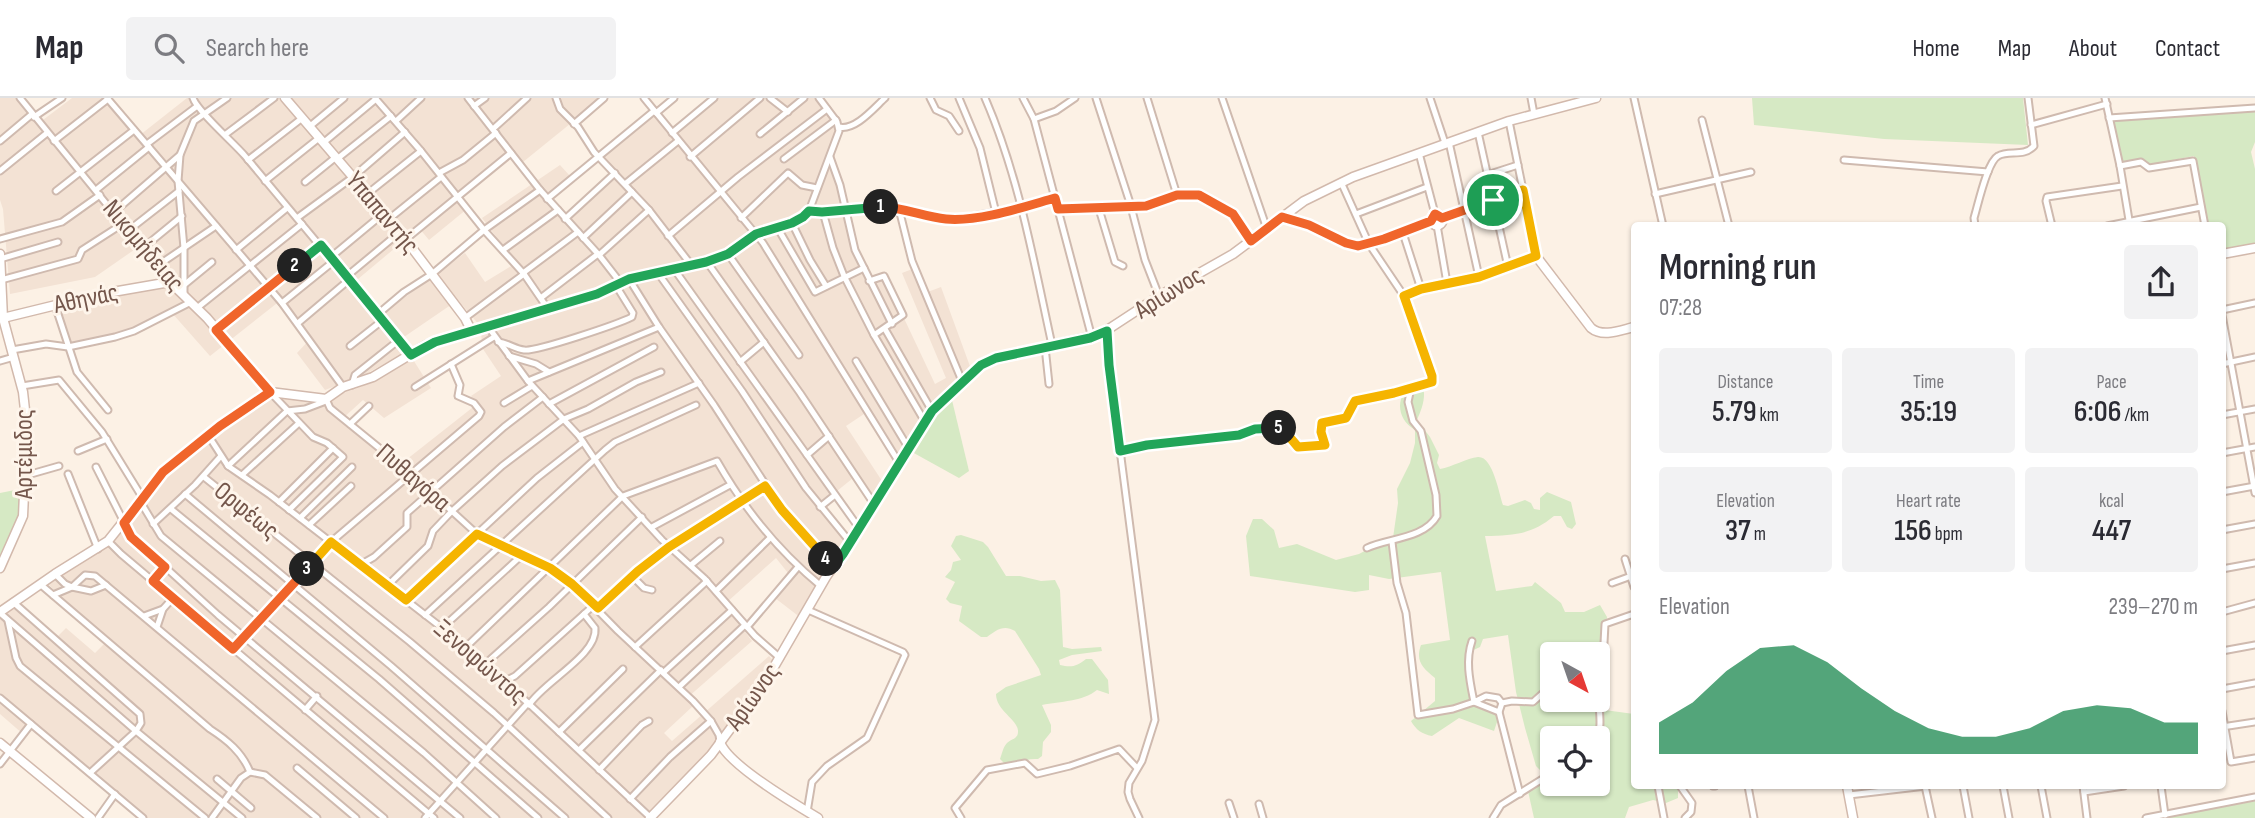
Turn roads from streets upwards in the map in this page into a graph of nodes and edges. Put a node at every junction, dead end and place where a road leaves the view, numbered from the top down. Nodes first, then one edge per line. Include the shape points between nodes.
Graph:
1 (20, 98) edge
2 (62, 98) edge
3 (108, 98) edge
4 (193, 98) edge
5 (228, 98) edge
6 (274, 98) edge
7 (285, 98) edge
8 (344, 98) edge
9 (385, 98) edge
10 (409, 98) edge
11 (421, 98) edge
12 (468, 98) edge
13 (485, 98) edge
14 (527, 98) edge
15 (556, 98) edge
16 (604, 98) edge
17 (644, 98) edge
18 (674, 98) edge
19 (713, 98) edge
20 (760, 98) edge
21 (770, 98) edge
22 (804, 98) edge
23 (819, 98) edge
24 (885, 98) edge
25 (930, 98) edge
26 (960, 98) edge
27 (985, 98) edge
28 (1023, 98) edge
29 (1075, 98) edge
30 (1096, 98) edge
31 (1147, 98) edge
32 (1222, 98) edge
33 (1430, 98) edge
34 (1531, 98) edge
35 (1595, 98) edge
36 (1634, 98) edge
37 (2028, 98) edge
38 (377, 100) edge
39 (2106, 101) edge
40 (413, 105) junction
41 (474, 106) junction
42 (196, 107) junction
43 (2255, 108) edge
44 (827, 109) junction
45 (655, 112) junction
46 (788, 112) junction
47 (205, 114) junction
48 (1534, 114) junction
49 (32, 116) junction
50 (393, 118) junction
51 (2109, 118) junction
52 (301, 119) junction
53 (1034, 119) junction
54 (836, 120) junction
55 (1702, 120) dead end
56 (194, 121) junction
57 (1508, 121) junction
58 (574, 124) junction
59 (2031, 125) junction
60 (309, 127) junction
61 (839, 127) junction
62 (134, 130) junction
63 (494, 131) junction
64 (959, 131) dead end
65 (405, 132) junction
66 (1478, 132) junction
67 (47, 133) junction
68 (672, 133) junction
69 (226, 134) junction
70 (760, 134) dead end
71 (321, 140) junction
72 (0, 141) edge
73 (54, 141) junction
74 (678, 141) junction
75 (1447, 143) junction
76 (148, 146) junction
77 (421, 151) junction
78 (511, 153) junction
79 (1419, 153) junction
80 (180, 155) junction
81 (598, 156) junction
82 (690, 157) junction
83 (830, 157) junction
84 (337, 158) junction
85 (784, 159) dead end
86 (248, 160) junction
87 (1844, 160) dead end
88 (1518, 165) junction
89 (2120, 166) junction
90 (168, 168) junction
91 (0, 171) edge
92 (80, 172) junction
93 (1751, 172) dead end
94 (1988, 172) junction
95 (615, 173) junction
96 (440, 175) junction
97 (1487, 176) junction
98 (353, 177) junction
99 (1717, 180) junction
100 (178, 181) junction
101 (265, 181) junction
102 (305, 182) dead end
103 (1341, 182) junction
104 (625, 184) junction
105 (1427, 187) junction
106 (2122, 187) junction
107 (817, 188) junction
108 (540, 190) junction
109 (1523, 190) junction
110 (56, 191) dead end
111 (179, 191) junction
112 (632, 191) junction
113 (98, 192) junction
114 (719, 192) junction
115 (367, 194) junction
116 (1655, 194) junction
117 (1177, 195) junction
118 (457, 197) junction
119 (1055, 198) junction
120 (547, 199) junction
121 (1493, 200) junction
122 (1130, 206) junction
123 (2201, 207) junction
124 (287, 208) junction
125 (1020, 208) junction
126 (846, 209) junction
127 (899, 209) junction
128 (1058, 209) junction
129 (1099, 209) junction
130 (1464, 209) junction
131 (558, 210) junction
132 (649, 210) junction
133 (809, 211) junction
134 (114, 212) junction
135 (822, 212) junction
136 (996, 213) junction
137 (1356, 214) junction
138 (182, 216) junction
139 (386, 216) junction
140 (1282, 217) junction
141 (297, 218) junction
142 (741, 218) junction
143 (565, 219) junction
144 (1436, 220) junction
145 (1662, 222) edge
146 (1728, 222) edge
147 (1975, 222) edge
148 (2051, 222) edge
149 (2129, 222) edge
150 (2137, 222) edge
151 (2203, 222) edge
152 (124, 223) junction
153 (792, 223) junction
154 (302, 224) junction
155 (216, 226) junction
156 (777, 227) junction
157 (1267, 229) junction
158 (129, 230) junction
159 (484, 230) junction
160 (578, 232) junction
161 (1403, 233) junction
162 (756, 234) junction
163 (403, 236) junction
164 (477, 236) junction
165 (490, 236) junction
166 (668, 236) junction
167 (583, 237) junction
168 (0, 239) edge
169 (1251, 241) junction
170 (58, 242) dead end
171 (1369, 244) junction
172 (321, 245) junction
173 (142, 248) junction
174 (184, 248) junction
175 (2255, 248) edge
176 (236, 250) junction
177 (503, 250) junction
178 (2226, 253) edge
179 (0, 254) edge
180 (599, 254) junction
181 (728, 254) junction
182 (1536, 256) junction
183 (0, 259) edge
184 (332, 259) junction
185 (212, 262) dead end
186 (706, 262) junction
187 (157, 266) junction
188 (249, 266) junction
189 (692, 266) junction
190 (1123, 266) dead end
191 (1508, 267) junction
192 (864, 268) junction
193 (674, 269) junction
194 (658, 273) junction
195 (432, 274) junction
196 (524, 274) junction
197 (844, 276) junction
198 (1479, 277) junction
199 (349, 278) junction
200 (629, 279) junction
201 (1, 280) edge
202 (869, 281) junction
203 (170, 282) junction
204 (617, 283) junction
205 (1447, 283) junction
206 (184, 285) junction
207 (826, 286) junction
208 (267, 288) junction
209 (1421, 289) junction
210 (184, 295) junction
211 (1159, 296) junction
212 (1404, 296) junction
213 (542, 297) junction
214 (282, 303) junction
215 (2255, 303) edge
216 (55, 305) junction
217 (194, 305) junction
218 (548, 309) junction
219 (2226, 311) edge
220 (378, 314) junction
221 (3, 318) junction
222 (465, 318) junction
223 (383, 320) junction
224 (298, 323) junction
225 (892, 324) junction
226 (659, 327) junction
227 (489, 328) junction
228 (1631, 328) edge
229 (885, 329) junction
230 (216, 330) junction
231 (1107, 331) junction
232 (472, 332) junction
233 (874, 335) junction
234 (2226, 337) edge
235 (1092, 338) junction
236 (399, 340) junction
237 (496, 340) junction
238 (764, 342) junction
239 (350, 346) dead end
240 (1049, 346) junction
241 (68, 347) junction
242 (654, 347) dead end
243 (13, 353) junction
244 (411, 355) junction
245 (799, 355) dead end
246 (509, 356) junction
247 (2255, 357) edge
248 (0, 361) edge
249 (856, 361) dead end
250 (740, 362) junction
251 (2230, 362) junction
252 (452, 363) junction
253 (2226, 363) edge
254 (549, 372) junction
255 (661, 372) dead end
256 (962, 381) junction
257 (530, 383) junction
258 (699, 383) junction
259 (1049, 384) dead end
260 (22, 386) junction
261 (347, 386) junction
262 (415, 387) dead end
263 (1411, 388) junction
264 (270, 392) junction
265 (542, 397) junction
266 (326, 400) junction
267 (504, 403) dead end
268 (549, 404) junction
269 (696, 405) dead end
270 (369, 406) dead end
271 (2255, 409) edge
272 (108, 410) dead end
273 (288, 411) junction
274 (932, 411) junction
275 (2241, 412) junction
276 (2226, 414) edge
277 (564, 419) junction
278 (925, 422) junction
279 (299, 423) junction
280 (350, 424) junction
281 (208, 435) junction
282 (829, 436) junction
283 (107, 439) junction
284 (581, 439) junction
285 (2255, 447) edge
286 (333, 448) junction
287 (2247, 448) junction
288 (909, 449) junction
289 (78, 451) dead end
290 (1120, 451) junction
291 (2226, 452) edge
292 (807, 455) junction
293 (221, 457) junction
294 (595, 461) junction
295 (900, 464) junction
296 (59, 466) dead end
297 (228, 466) junction
298 (96, 467) dead end
299 (352, 467) dead end
300 (410, 473) junction
301 (68, 474) dead end
302 (242, 475) junction
303 (24, 476) junction
304 (204, 477) junction
305 (730, 485) junction
306 (351, 486) dead end
307 (765, 486) junction
308 (2255, 488) edge
309 (430, 492) junction
310 (2226, 492) edge
311 (185, 494) junction
312 (835, 495) junction
313 (623, 496) junction
314 (141, 499) junction
315 (279, 502) junction
316 (742, 502) junction
317 (874, 504) junction
318 (820, 507) junction
319 (171, 509) junction
320 (289, 510) junction
321 (452, 511) junction
322 (642, 517) junction
323 (300, 518) junction
324 (124, 523) junction
325 (153, 524) junction
326 (309, 524) junction
327 (2255, 524) edge
328 (652, 527) junction
329 (859, 528) junction
330 (2226, 529) edge
331 (477, 534) junction
332 (769, 538) junction
333 (108, 541) junction
334 (720, 541) dead end
335 (331, 542) junction
336 (850, 542) junction
337 (1392, 542) junction
338 (501, 547) junction
339 (669, 547) junction
340 (1367, 548) dead end
341 (98, 549) junction
342 (521, 556) junction
343 (1625, 559) dead end
344 (313, 563) junction
345 (2255, 563) edge
346 (360, 565) junction
347 (691, 565) junction
348 (834, 566) junction
349 (165, 567) junction
350 (798, 567) junction
351 (0, 568) edge
352 (550, 568) junction
353 (2226, 568) edge
354 (1631, 572) edge
355 (632, 576) junction
356 (59, 577) junction
357 (1631, 577) edge
358 (153, 581) junction
359 (707, 581) junction
360 (1612, 583) dead end
361 (40, 584) junction
362 (572, 584) junction
363 (106, 585) junction
364 (292, 585) junction
365 (387, 586) junction
366 (821, 586) junction
367 (72, 587) junction
368 (96, 590) junction
369 (652, 590) dead end
370 (114, 591) junction
371 (716, 591) junction
372 (53, 595) junction
373 (173, 598) junction
374 (279, 598) junction
375 (406, 600) junction
376 (13, 603) junction
377 (2255, 603) edge
378 (596, 606) junction
379 (163, 609) junction
380 (732, 610) junction
381 (808, 610) junction
382 (2226, 611) edge
383 (0, 613) edge
384 (584, 614) junction
385 (425, 615) junction
386 (1631, 615) edge
387 (144, 616) junction
388 (261, 618) junction
389 (8, 621) junction
390 (746, 626) junction
391 (157, 627) junction
392 (442, 628) junction
393 (245, 635) junction
394 (1472, 642) dead end
395 (1603, 642) edge
396 (2255, 645) edge
397 (635, 647) junction
398 (465, 648) junction
399 (233, 649) junction
400 (2226, 650) edge
401 (780, 658) junction
402 (484, 665) junction
403 (623, 670) dead end
404 (663, 671) junction
405 (503, 682) junction
406 (2255, 683) edge
407 (679, 687) junction
408 (2226, 688) edge
409 (317, 696) junction
410 (1540, 696) edge
411 (0, 698) edge
412 (1474, 702) junction
413 (1502, 703) junction
414 (528, 704) junction
415 (305, 710) junction
416 (1499, 712) junction
417 (649, 721) dead end
418 (710, 721) junction
419 (2255, 722) edge
420 (31, 724) junction
421 (506, 725) junction
422 (2226, 727) edge
423 (136, 731) junction
424 (559, 732) junction
425 (2226, 737) edge
426 (720, 742) junction
427 (0, 743) edge
428 (118, 747) junction
429 (486, 748) junction
430 (579, 750) junction
431 (10, 751) junction
432 (2255, 758) edge
433 (474, 762) junction
434 (0, 764) edge
435 (297, 768) dead end
436 (1137, 768) junction
437 (599, 770) junction
438 (250, 772) junction
439 (90, 773) junction
440 (217, 779) dead end
441 (1540, 781) edge
442 (455, 782) junction
443 (1659, 789) edge
444 (1682, 789) edge
445 (1749, 789) edge
446 (1867, 789) edge
447 (1926, 789) edge
448 (1964, 789) edge
449 (2004, 789) edge
450 (2042, 789) edge
451 (2083, 789) edge
452 (2161, 789) edge
453 (1848, 790) edge
454 (232, 791) junction
455 (115, 794) junction
456 (1520, 794) junction
457 (2255, 797) edge
458 (630, 799) junction
459 (439, 800) junction
460 (225, 803) junction
461 (1229, 803) dead end
462 (1259, 804) dead end
463 (251, 808) dead end
464 (807, 811) junction
465 (2165, 815) junction
466 (426, 816) edge
467 (92, 818) edge
468 (98, 818) edge
469 (142, 818) edge
470 (205, 818) edge
471 (212, 818) edge
472 (242, 818) edge
473 (317, 818) edge
474 (356, 818) edge
475 (384, 818) edge
476 (434, 818) edge
477 (460, 818) edge
478 (496, 818) edge
479 (538, 818) edge
480 (566, 818) edge
481 (608, 818) edge
482 (651, 818) edge
483 (818, 818) edge
484 (961, 818) edge
485 (1139, 818) edge
486 (1234, 818) edge
487 (1263, 818) edge
488 (1493, 818) edge
489 (1664, 818) edge
490 (1685, 818) edge
491 (1754, 818) edge
492 (1853, 818) edge
493 (1932, 818) edge
494 (1969, 818) edge
495 (2009, 818) edge
496 (2047, 818) edge
497 (2087, 818) edge
498 (2146, 818) edge

1 - 49 street, Νικομήδειας
2 - 49 street
3 - 62 street
3 - 73 street
4 - 42 street
5 - 47 street
6 - 69 street
7 - 52 street, Υπαπαντής
8 - 60 street
9 - 38 street
10 - 40 street
11 - 40 street
12 - 41 street
13 - 41 street
14 - 63 street
15 - 58 street
16 - 58 street
17 - 45 street
18 - 45 street
19 - 68 street
20 - 82 street
21 - 46 street
22 - 46 street
23 - 44 street
24 - 61 street via 852,126
25 - 64 street
26 - 136 street via 980,148
27 - 125 street
28 - 53 street
29 - 53 street
30 - 122 street
31 - 117 street
32 - 157 street
33 - 75 street
34 - 48 street
35 - 48 street, Αρίωνος
36 - 116 street
37 - 59 street
38 - 50 street
38 - 71 street
39 - 51 street
39 - 59 street
40 - 50 street
41 - 63 street
42 - 47 street
42 - 56 street
42 - 76 street
43 - 51 street
44 - 54 street
44 - 114 street
45 - 68 street
45 - 81 street
46 - 70 street
47 - 56 street
47 - 69 street
48 - 57 street, Αρίωνος
49 - 67 street, Νικομήδειας
49 - 72 street
50 - 65 street
50 - 84 street
51 - 89 street
52 - 60 street, Υπαπαντής
52 - 86 street
53 - 119 street
54 - 61 street
54 - 85 street
55 - 99 street
56 - 80 street
57 - 66 street, Αρίωνος
57 - 88 street
58 - 81 street
59 - 94 street via 2034,146 1999,155
60 - 71 street, Υπαπαντής
61 - 83 street
62 - 76 street
62 - 92 street
63 - 78 street
63 - 96 street
65 - 77 street
65 - 98 street
66 - 75 street, Αρίωνος
66 - 97 street
67 - 73 street, Νικομήδειας
67 - 91 street
68 - 74 street
69 - 86 street
71 - 84 street, Υπαπαντής
71 - 101 street
73 - 92 street, Νικομήδειας
74 - 82 street
74 - 104 street
75 - 79 street, Αρίωνος
75 - 130 street
76 - 90 street
76 - 113 street
77 - 96 street
77 - 115 street
78 - 108 street
78 - 118 street
79 - 103 street, Αρίωνος
79 - 105 street
80 - 90 street
80 - 100 street
81 - 95 street
81 - 120 street
82 - 114 street
83 - 107 street
83 - 126 street
84 - 98 street, Υπαπαντής
84 - 102 street
86 - 101 street
87 - 94 street
88 - 97 street
88 - 109 street
89 - 106 street
89 - 123 street via 2141,162 2149,168 2193,161
90 - 100 street
90 - 134 street
92 - 110 street
92 - 113 street, Νικομήδειας
93 - 99 street
94 - 147 street
95 - 104 street
95 - 143 street
96 - 118 street
96 - 139 street
97 - 121 street
98 - 115 street, Υπαπαντής
98 - 141 street
99 - 116 street
99 - 146 street
100 - 111 street
100 - 155 street
101 - 124 street
103 - 137 street
103 - 140 street, Αρίωνος
104 - 112 street
105 - 137 street
105 - 144 street
106 - 148 street via 2051,196 2046,200
106 - 149 street
107 - 133 street
107 - 142 street via 788,173
108 - 120 street
108 - 159 street
109 - 121 street
109 - 182 street
111 - 138 street
111 - 158 street
112 - 132 street
112 - 167 street
113 - 134 street, Νικομήδειας
113 - 168 street via 62,222
114 - 142 street
114 - 166 street
115 - 139 street, Υπαπαντής
116 - 145 street
117 - 122 street via 1146,206
117 - 169 street via 1199,195 1216,203 1237,218
118 - 159 street
118 - 163 street
119 - 125 street
119 - 128 street
120 - 131 street
121 - 130 street
121 - 191 street
122 - 129 street
122 - 211 street
123 - 150 street
123 - 151 street
124 - 141 street
124 - 176 street
125 - 136 street
125 - 240 street
126 - 127 street
126 - 135 street
126 - 192 street
127 - 136 street via 955,219
127 - 256 street via 912,261
128 - 129 street
128 - 235 street
129 - 190 street via 1115,262
130 - 144 street
130 - 198 street
131 - 143 street
131 - 177 street
132 - 166 street
132 - 180 street
133 - 135 street
133 - 153 street
134 - 152 street, Νικομήδειας
135 - 197 street
137 - 171 street
138 - 173 street
138 - 174 street
139 - 163 street, Υπαπαντής
139 - 184 street
140 - 157 street, Αρίωνος
140 - 171 street via 1346,243
141 - 154 street
142 - 162 street
143 - 160 street
144 - 161 street
144 - 205 street
152 - 158 street, Νικομήδειας
152 - 201 street via 82,250 80,257
153 - 156 street
153 - 207 street
154 - 172 street
154 - 188 street
155 - 174 street
155 - 176 street
156 - 162 street
156 - 207 street via 814,291
157 - 169 street, Αρίωνος
158 - 173 street, Νικομήδειας
159 - 164 street
159 - 165 street
160 - 167 street
160 - 196 street
161 - 171 street
161 - 209 street
162 - 181 street
162 - 295 street
163 - 195 street, Υπαπαντής
163 - 199 street
164 - 165 street
164 - 195 street
165 - 177 street
166 - 189 street
167 - 180 street
169 - 211 street, Αρίωνος
170 - 183 street
171 - 212 street
172 - 184 street
172 - 208 street
173 - 187 street, Νικομήδειας
174 - 187 street
174 - 206 street
175 - 178 street
176 - 188 street
177 - 196 street
179 - 183 street, Αρτέμιδος
180 - 204 street
180 - 213 street
181 - 186 street
181 - 245 street
182 - 191 street
182 - 228 street via 1596,332
183 - 201 street, Αρτέμιδος
184 - 199 street
184 - 214 street
185 - 206 street
186 - 189 street
186 - 238 street
187 - 203 street, Νικομήδειας
188 - 208 street
188 - 217 street
189 - 193 street
191 - 198 street
192 - 197 street
192 - 202 street
193 - 194 street
193 - 250 street
194 - 200 street
194 - 318 street
195 - 220 street
195 - 222 street, Υπαπαντής
196 - 213 street
196 - 222 street
197 - 207 street
197 - 233 street
198 - 205 street
199 - 220 street
199 - 224 street
200 - 204 street
200 - 226 street
201 - 221 street, Αρτέμιδος
202 - 225 street
202 - 225 street via 885,277 903,315
203 - 210 street, Νικομήδειας
203 - 216 street, Αθηνάς
204 - 218 street
204 - 237 street via 632,317 527,350
205 - 209 street
206 - 210 street
208 - 214 street
208 - 230 street
209 - 212 street
210 - 217 street, Νικομήδειας
211 - 231 street, Αρίωνος
212 - 263 street via 1432,376 1429,384
213 - 218 street
214 - 224 street
215 - 219 street
216 - 221 street, Αθηνάς
216 - 241 street
217 - 230 street, Νικομήδειας
217 - 241 street via 134,331
218 - 227 street
220 - 223 street
221 - 243 street, Αρτέμιδος
222 - 232 street, Υπαπαντής
223 - 236 street
223 - 239 street
224 - 261 street
225 - 229 street
226 - 254 street
226 - 258 street
227 - 232 street
227 - 237 street
229 - 233 street
229 - 274 street
230 - 264 street, Νικομήδειας
231 - 235 street, Αρίωνος
231 - 290 street
232 - 244 street via 435,342
233 - 278 street
234 - 251 street
235 - 240 street, Αρίωνος
236 - 244 street
236 - 261 street
237 - 246 street
237 - 252 street
238 - 250 street
238 - 282 street
240 - 256 street, Αρίωνος via 991,359
240 - 259 street
241 - 243 street via 46,344
241 - 272 street via 77,372
242 - 268 street
243 - 248 street
243 - 260 street, Αρτέμιδος
244 - 261 street
246 - 254 street
246 - 257 street
247 - 251 street
249 - 288 street
250 - 292 street
251 - 253 street
251 - 275 street
252 - 262 street
252 - 300 street via 460,385 458,396 481,412
254 - 257 street
255 - 277 street
256 - 274 street, Αρίωνος
257 - 265 street
257 - 267 street
258 - 284 street
258 - 307 street
260 - 283 street via 59,380
260 - 303 street, Αρτέμιδος via 27,428
261 - 266 street
263 - 290 street via 1353,402 1346,418 1322,423 1325,445 1298,447 1282,428
263 - 337 street via 1408,402 1421,431 1437,516 1426,529
264 - 266 street
264 - 273 street
264 - 281 street
265 - 268 street
265 - 309 street
266 - 273 street
266 - 280 street, Πυθαγόρα
268 - 277 street
269 - 294 street via 615,442
270 - 280 street
271 - 275 street
273 - 279 street
273 - 297 street
274 - 278 street, Αρίωνος
275 - 276 street
275 - 287 street
277 - 284 street
277 - 321 street
278 - 288 street, Αρίωνος
279 - 286 street
279 - 302 street
280 - 300 street, Πυθαγόρα
281 - 293 street, Ξενοφώντος
281 - 314 street via 163,472
282 - 292 street
282 - 317 street
283 - 289 street
283 - 314 street
284 - 294 street
284 - 331 street
285 - 287 street
286 - 315 street
286 - 320 street via 342,460
287 - 291 street
287 - 308 street
288 - 295 street, Αρίωνος
290 - 436 street via 1155,720
292 - 312 street
293 - 297 street, Ξενοφώντος
293 - 304 street
294 - 313 street
294 - 338 street
295 - 317 street, Αρίωνος
296 - 303 street
297 - 302 street, Ξενοφώντος
298 - 324 street
299 - 323 street
300 - 309 street, Πυθαγόρα
300 - 335 street
301 - 341 street
302 - 315 street, Ξενοφώντος
303 - 351 street, Αρτέμιδος via 22,520
304 - 311 street
304 - 344 street, Ορφέως
305 - 313 street via 717,461
305 - 316 street
305 - 328 street
306 - 326 street
307 - 316 street
307 - 348 street
308 - 310 street
309 - 321 street, Πυθαγόρα
309 - 346 street via 407,513 407,527
311 - 319 street
311 - 364 street
312 - 318 street
312 - 329 street
313 - 322 street
313 - 352 street
314 - 324 street
314 - 325 street
315 - 320 street, Ξενοφώντος
316 - 332 street
316 - 339 street
317 - 329 street, Αρίωνος
318 - 336 street
319 - 325 street
319 - 374 street
320 - 323 street, Ξενοφώντος
321 - 331 street, Πυθαγόρα
321 - 365 street via 433,531 427,547
322 - 328 street
322 - 362 street
323 - 326 street, Ξενοφώντος
324 - 333 street
324 - 349 street via 131,537
325 - 388 street via 161,536
326 - 335 street, Ξενοφώντος
327 - 330 street
328 - 339 street
329 - 336 street, Αρίωνος
331 - 338 street, Πυθαγόρα
331 - 375 street
332 - 350 street
332 - 371 street
333 - 341 street
333 - 358 street
334 - 347 street
335 - 344 street
335 - 346 street, Ξενοφώντος
336 - 348 street, Αρίωνος
337 - 340 street
337 - 412 street via 1418,715
338 - 342 street, Πυθαγόρα
338 - 385 street
339 - 347 street
339 - 355 street
341 - 356 street
342 - 352 street, Πυθαγόρα
342 - 392 street
343 - 354 street
344 - 364 street
344 - 421 street, Ορφέως
345 - 353 street
346 - 365 street, Ξενοφώντος
347 - 359 street
348 - 366 street, Αρίωνος
349 - 358 street
349 - 393 street
350 - 366 street
350 - 390 street
352 - 362 street, Πυθαγόρα
352 - 398 street
355 - 369 street
355 - 378 street
356 - 361 street
356 - 367 street
356 - 372 street
357 - 360 street
358 - 373 street
359 - 371 street
359 - 397 street
361 - 372 street
361 - 376 street
362 - 378 street, Πυθαγόρα
362 - 402 street
363 - 367 street via 88,574
363 - 368 street
363 - 370 street
364 - 374 street
364 - 429 street
365 - 375 street, Ξενοφώντος
366 - 381 street, Αρίωνος
367 - 368 street
367 - 372 street
368 - 370 street
370 - 387 street
371 - 380 street
372 - 438 street via 228,740
373 - 379 street
373 - 399 street
374 - 388 street
374 - 433 street
375 - 385 street, Ξενοφώντος
376 - 383 street
376 - 423 street via 138,711 142,719
377 - 382 street
378 - 384 street
378 - 397 street, Πυθαγόρα
379 - 387 street
379 - 391 street
380 - 390 street
380 - 404 street
381 - 401 street, Αρίωνος
381 - 464 street via 905,655 867,738 812,782
383 - 389 street
384 - 405 street
384 - 414 street via 595,628 593,640
385 - 392 street, Ξενοφώντος
386 - 395 street via 1605,624
387 - 391 street
388 - 393 street
388 - 442 street
389 - 423 street
389 - 428 street via 19,664
390 - 401 street
390 - 407 street
391 - 475 street
392 - 398 street, Ξενοφώντος
393 - 399 street
393 - 409 street
394 - 412 street via 1468,669
396 - 400 street
397 - 404 street, Πυθαγόρα
398 - 402 street, Ξενοφώντος
399 - 415 street
401 - 426 street, Αρίωνος
402 - 405 street, Ξενοφώντος
403 - 424 street
404 - 407 street, Πυθαγόρα
404 - 430 street
405 - 414 street, Ξενοφώντος
406 - 408 street
407 - 418 street, Πυθαγόρα
409 - 415 street
409 - 459 street
410 - 413 street via 1533,702
411 - 420 street
412 - 413 street via 1486,696
412 - 416 street
413 - 416 street
414 - 421 street
414 - 424 street, Ξενοφώντος
415 - 466 street
416 - 456 street
417 - 437 street
418 - 426 street, Πυθαγόρα
418 - 458 street
419 - 422 street
420 - 431 street
420 - 439 street
421 - 429 street
421 - 481 street, Ορφέως
423 - 428 street
423 - 460 street
424 - 430 street, Ξενοφώντος
425 - 432 street via 2231,762
426 - 464 street via 739,766
426 - 482 street, Αρίωνος
427 - 431 street
428 - 439 street
428 - 470 street
429 - 433 street
429 - 480 street
430 - 437 street, Ξενοφώντος
431 - 434 street
431 - 467 street
433 - 442 street
433 - 479 street
435 - 474 street
436 - 484 street via 1119,749 1037,774 1025,763 987,769 956,807
436 - 485 street via 1128,792
437 - 458 street, Ξενοφώντος
438 - 454 street
438 - 473 street via 262,774
439 - 455 street
440 - 454 street
441 - 456 street
442 - 459 street
442 - 478 street
443 - 489 street
444 - 490 street via 1692,803
445 - 491 street
446 - 453 street
447 - 493 street
448 - 494 street
449 - 495 street
450 - 496 street
451 - 497 street
452 - 465 street
453 - 492 street
454 - 460 street
454 - 463 street
455 - 468 street
455 - 469 street
456 - 488 street via 1498,808
457 - 465 street
458 - 482 street, Ξενοφώντος
459 - 466 street
459 - 477 street
460 - 471 street
460 - 472 street
461 - 486 street
462 - 487 street
464 - 483 street
465 - 498 street
466 - 476 street

